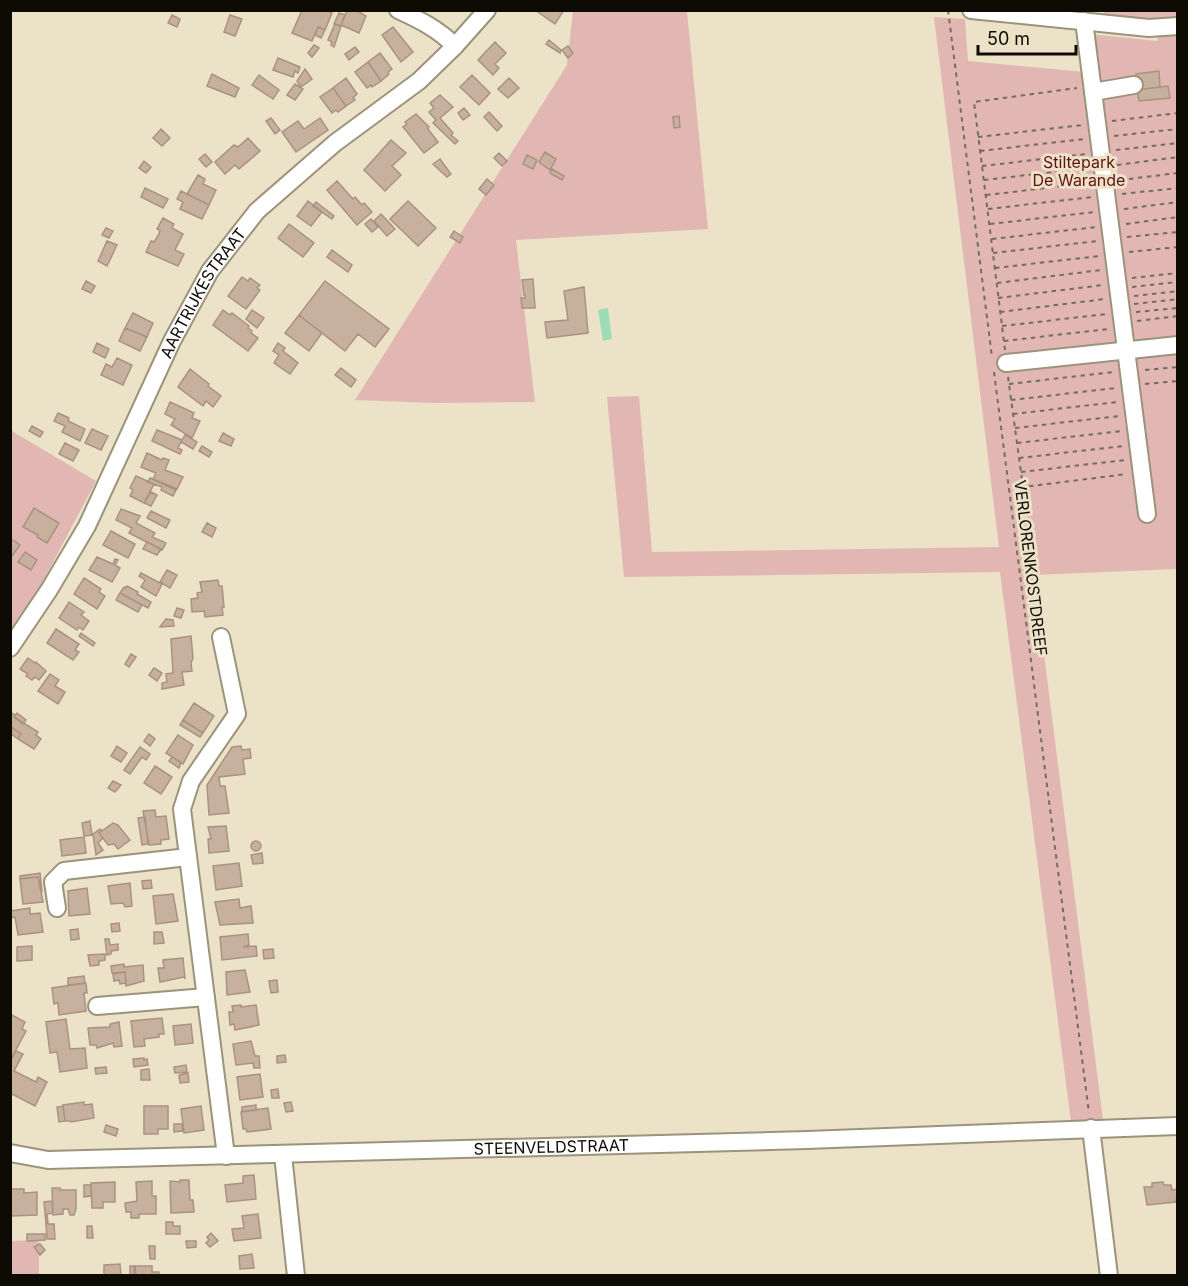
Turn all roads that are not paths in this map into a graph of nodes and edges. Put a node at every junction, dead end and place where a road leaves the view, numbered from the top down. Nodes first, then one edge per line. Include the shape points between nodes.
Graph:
1 (398, 10) edge
2 (487, 10) edge
3 (971, 10) edge
4 (1084, 21) junction
5 (1178, 26) edge
6 (455, 46) junction
7 (1134, 85) dead end
8 (1092, 89) junction
9 (1178, 345) edge
10 (1126, 351) junction
11 (1006, 363) road end
12 (1147, 514) dead end
13 (221, 637) dead end
14 (10, 648) edge
15 (188, 857) junction
16 (57, 908) dead end
17 (206, 997) junction
18 (97, 1006) dead end
19 (1178, 1126) edge
20 (1090, 1128) junction
21 (10, 1153) edge
22 (283, 1155) junction
23 (226, 1156) junction
24 (296, 1275) edge
25 (1108, 1275) edge

1 - 6 street via 433,28
2 - 6 street, AARTRIJKESTRAAT
3 - 4 street
4 - 5 street via 1149,28
4 - 8 street
6 - 14 street, AARTRIJKESTRAAT via 419,81 335,142 257,211 210,271 172,342 87,526
7 - 8 street
8 - 10 street
9 - 10 street
10 - 11 street
10 - 12 street
13 - 15 street via 237,714 191,781 182,808
15 - 16 street via 64,871 53,882
15 - 17 street
17 - 18 street
17 - 23 street
19 - 20 street, STEENVELDSTRAAT
20 - 22 street, STEENVELDSTRAAT
20 - 25 street
21 - 23 street, STEENVELDSTRAAT via 48,1160
22 - 23 street, STEENVELDSTRAAT
22 - 24 street

